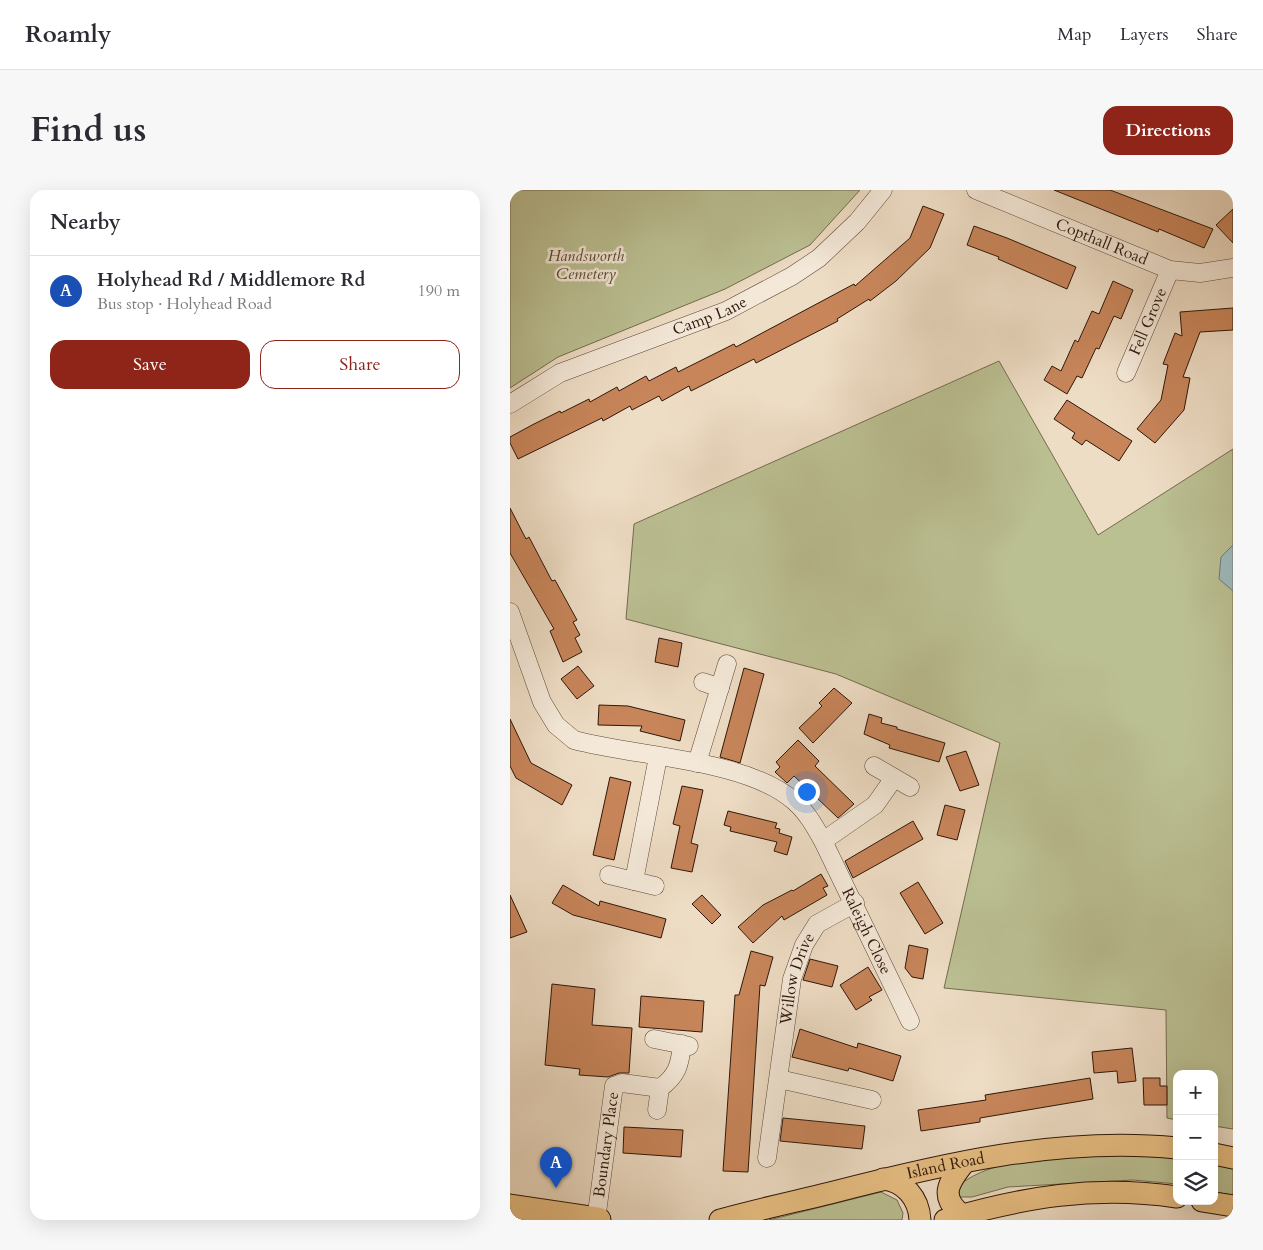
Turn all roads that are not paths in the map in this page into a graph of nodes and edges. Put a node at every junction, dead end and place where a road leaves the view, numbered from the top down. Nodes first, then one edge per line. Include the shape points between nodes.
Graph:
1 (883, 190) edge
2 (976, 190) edge
3 (1233, 268) edge
4 (1170, 270) junction
5 (1126, 373) dead end
6 (510, 404) edge
7 (510, 612) edge
8 (727, 664) dead end
9 (703, 682) dead end
10 (720, 688) junction
11 (658, 757) junction
12 (697, 763) junction
13 (874, 766) dead end
14 (894, 778) junction
15 (910, 787) dead end
16 (823, 841) junction
17 (609, 875) dead end
18 (634, 881) junction
19 (655, 886) dead end
20 (855, 903) junction
21 (910, 1021) dead end
22 (654, 1040) dead end
23 (779, 1079) junction
24 (660, 1088) junction
25 (872, 1100) dead end
26 (657, 1110) dead end
27 (1173, 1148) edge
28 (1218, 1155) edge
29 (767, 1158) dead end
30 (1233, 1158) edge
31 (964, 1163) junction
32 (883, 1179) junction
33 (1173, 1198) edge
34 (1218, 1204) edge
35 (1233, 1206) edge
36 (510, 1207) edge
37 (953, 1218) edge
38 (597, 1220) edge
39 (720, 1220) edge
40 (920, 1220) edge

1 - 6 street, Camp Lane via 858,222 820,258 792,276 726,311 560,373
2 - 4 street, Copthall Road
3 - 4 street, Copthall Road via 1200,273
4 - 5 street, Fell Grove
7 - 11 street, Raleigh Close via 542,702 556,726 574,740
8 - 10 street
9 - 10 street
10 - 12 street
11 - 12 street, Raleigh Close
11 - 18 street
12 - 16 street, Raleigh Close via 734,771 794,800
13 - 14 street
14 - 15 street
14 - 16 street via 875,805
16 - 20 street, Raleigh Close
17 - 18 street
18 - 19 street
20 - 21 street, Raleigh Close
20 - 23 street, Willow Drive via 817,924 804,945 792,979
22 - 24 street via 685,1045 677,1072
23 - 25 street
23 - 29 street, Willow Drive
24 - 26 street
24 - 38 street, Boundary Place via 622,1083 614,1086
27 - 31 main road, Island Road via 1094,1145
28 - 30 main road
31 - 32 main road, Island Road
31 - 37 main road via 954,1175 947,1195
32 - 39 main road, Island Road
32 - 40 main road via 898,1182 907,1189 919,1210
33 - 37 main road via 1120,1192 1068,1193
34 - 35 main road
36 - 38 highway

